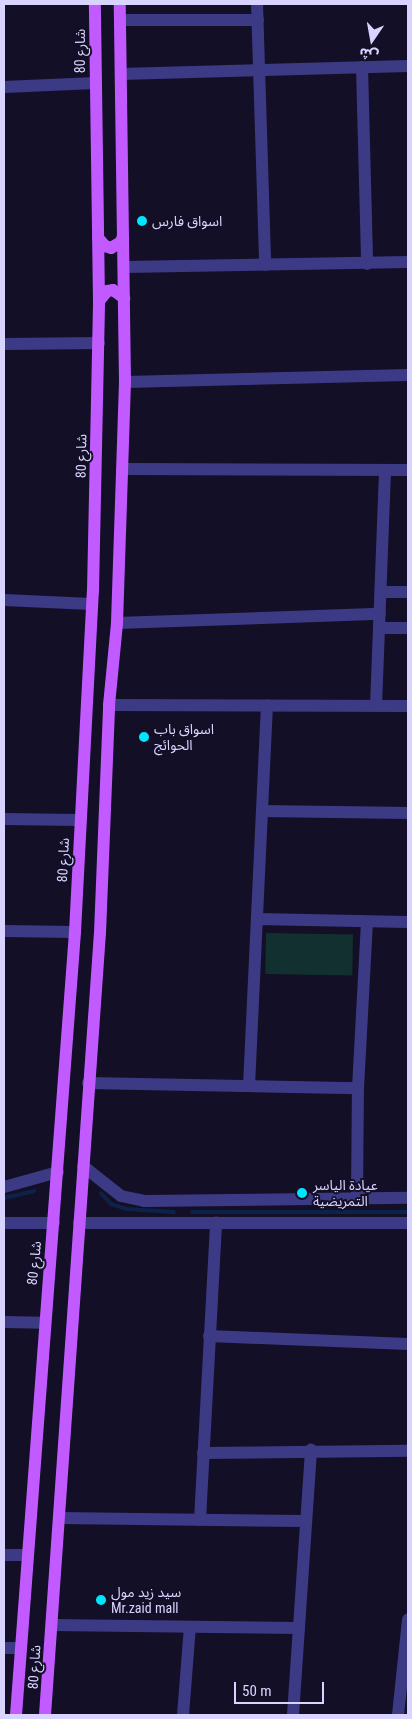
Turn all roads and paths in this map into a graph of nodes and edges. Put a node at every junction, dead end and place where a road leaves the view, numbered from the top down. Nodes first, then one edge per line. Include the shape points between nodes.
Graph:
1 (95, 4) edge
2 (120, 4) edge
3 (257, 4) edge
4 (120, 20) junction
5 (258, 20) junction
6 (408, 66) edge
7 (362, 67) junction
8 (259, 70) junction
9 (122, 74) junction
10 (95, 83) junction
11 (4, 87) edge
12 (123, 236) junction
13 (98, 238) junction
14 (408, 262) edge
15 (367, 264) junction
16 (265, 265) junction
17 (124, 267) junction
18 (124, 298) junction
19 (99, 301) junction
20 (99, 343) junction
21 (4, 344) edge
22 (408, 375) edge
23 (125, 382) junction
24 (123, 469) junction
25 (408, 470) edge
26 (386, 471) junction
27 (380, 592) junction
28 (408, 592) edge
29 (4, 600) edge
30 (90, 604) junction
31 (380, 614) junction
32 (117, 623) junction
33 (379, 628) junction
34 (408, 628) edge
35 (109, 705) junction
36 (267, 705) junction
37 (376, 706) junction
38 (408, 706) edge
39 (262, 811) junction
40 (408, 813) edge
41 (4, 819) edge
42 (80, 820) junction
43 (257, 919) junction
44 (367, 922) junction
45 (408, 922) edge
46 (4, 931) edge
47 (75, 932) junction
48 (88, 1083) junction
49 (249, 1086) junction
50 (358, 1088) junction
51 (83, 1166) junction
52 (58, 1172) junction
53 (4, 1188) edge
54 (357, 1197) junction
55 (408, 1198) edge
56 (182, 1200) junction
57 (183, 1222) junction
58 (216, 1222) junction
59 (4, 1223) edge
60 (54, 1223) junction
61 (79, 1223) junction
62 (408, 1223) edge
63 (4, 1322) edge
64 (43, 1323) junction
65 (209, 1336) junction
66 (408, 1344) edge
67 (311, 1450) junction
68 (408, 1451) edge
69 (203, 1453) junction
70 (59, 1518) junction
71 (200, 1520) junction
72 (306, 1521) junction
73 (4, 1555) edge
74 (27, 1555) junction
75 (408, 1620) edge
76 (408, 1624) edge
77 (52, 1625) junction
78 (190, 1627) junction
79 (299, 1628) junction
80 (4, 1648) edge
81 (21, 1648) junction
82 (16, 1715) edge
83 (45, 1715) edge
84 (183, 1715) edge
85 (293, 1715) edge
86 (398, 1715) edge

1 - 10 main road, شارع 80
2 - 4 main road, شارع 80
3 - 5 street
4 - 5 street
4 - 9 main road, شارع 80
5 - 8 street
6 - 7 street
7 - 8 street
7 - 15 street
8 - 9 street
8 - 16 street
9 - 12 main road, شارع 80
10 - 11 street
10 - 13 main road, شارع 80
12 - 13 main road via 121,242 111,248
12 - 17 main road, شارع 80
13 - 19 main road, شارع 80
14 - 15 street
15 - 16 street
16 - 17 street
17 - 18 main road, شارع 80
18 - 19 main road via 114,290 101,295
18 - 23 main road, شارع 80
19 - 20 main road, شارع 80
20 - 21 street
20 - 30 main road, شارع 80
22 - 23 street
23 - 24 main road, شارع 80
24 - 26 street
24 - 32 main road, شارع 80
25 - 26 street
26 - 27 street
27 - 28 street
27 - 31 street
29 - 30 street
30 - 42 main road, شارع 80
31 - 32 street
31 - 33 street
32 - 35 main road, شارع 80
33 - 34 street
33 - 37 street
35 - 36 street
35 - 48 main road, شارع 80 via 100,933
36 - 37 street
36 - 39 street
37 - 38 street
39 - 40 street
39 - 43 street
41 - 42 street
42 - 47 main road, شارع 80
43 - 44 street
43 - 49 street
44 - 45 street
44 - 50 street
46 - 47 street
47 - 52 main road, شارع 80
48 - 49 street
48 - 51 main road, شارع 80
49 - 50 street
50 - 54 street
51 - 56 street via 121,1196 144,1201
51 - 61 main road, شارع 80
52 - 53 street
52 - 60 main road, شارع 80
54 - 55 street
54 - 56 street
56 - 57 street
57 - 58 street
57 - 61 street
58 - 62 street
58 - 65 street
59 - 60 street
60 - 64 main road, شارع 80
61 - 70 main road, شارع 80
63 - 64 street
64 - 74 main road, شارع 80
65 - 66 street
65 - 69 street
67 - 68 street
67 - 69 street
67 - 72 street
69 - 71 street
70 - 71 street
70 - 77 main road, شارع 80
71 - 72 street
72 - 79 street
73 - 74 street
74 - 81 main road, شارع 80
75 - 76 street
76 - 86 street
77 - 78 street
77 - 83 main road, شارع 80
78 - 79 street
78 - 84 street
79 - 85 street
80 - 81 street
81 - 82 main road, شارع 80

